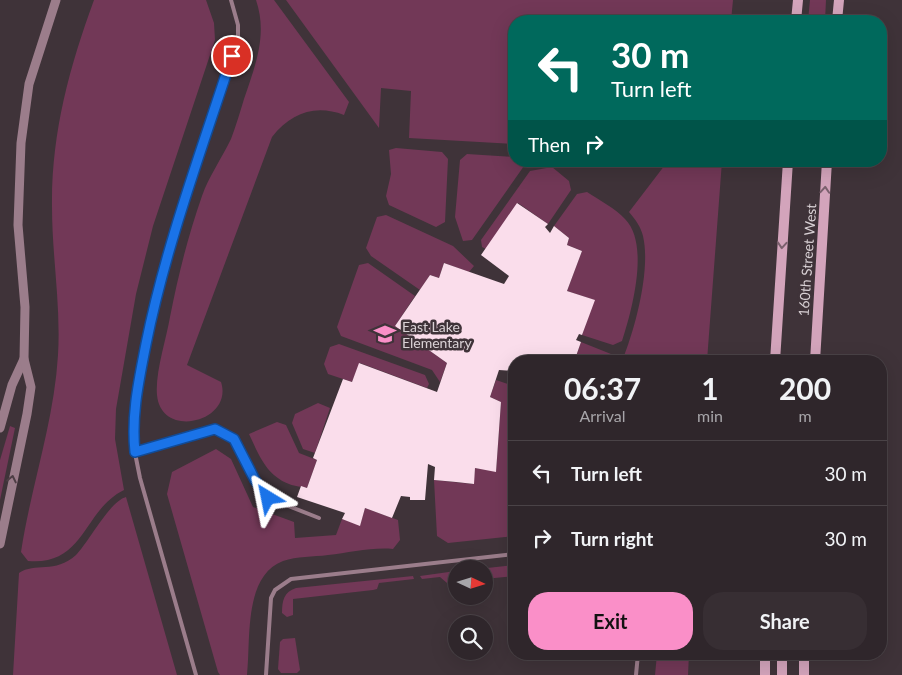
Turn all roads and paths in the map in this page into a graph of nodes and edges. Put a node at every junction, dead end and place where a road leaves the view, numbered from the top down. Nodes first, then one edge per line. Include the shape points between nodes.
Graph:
1 (56, 0) edge
2 (231, 0) edge
3 (798, 0) edge
4 (839, 0) edge
5 (797, 15) edge
6 (838, 15) edge
7 (788, 167) edge
8 (828, 167) edge
9 (775, 355) edge
10 (815, 355) edge
11 (24, 359) junction
12 (0, 428) edge
13 (135, 452) junction
14 (319, 518) dead end
15 (0, 544) edge
16 (508, 555) edge
17 (637, 660) edge
18 (765, 660) edge
19 (782, 660) edge
20 (804, 660) edge
21 (196, 675) edge
22 (266, 675) edge
23 (636, 675) edge
24 (765, 675) edge
25 (782, 675) edge
26 (804, 675) edge

1 - 11 street via 29,84 19,160 18,225 25,306
2 - 13 lane via 238,39 173,234 159,286 133,416
3 - 5 main road
4 - 6 main road
7 -> 9 main road, 160th Street West
10 -> 8 main road, 160th Street West
11 - 12 street via 12,385
15 -> 11 street via 29,403 31,387
13 - 14 lane via 215,429 234,439 268,498
13 - 21 lane
16 - 22 lane via 291,579 275,590 272,598
17 - 23 lane
18 - 24 main road
19 - 25 main road
20 - 26 main road

